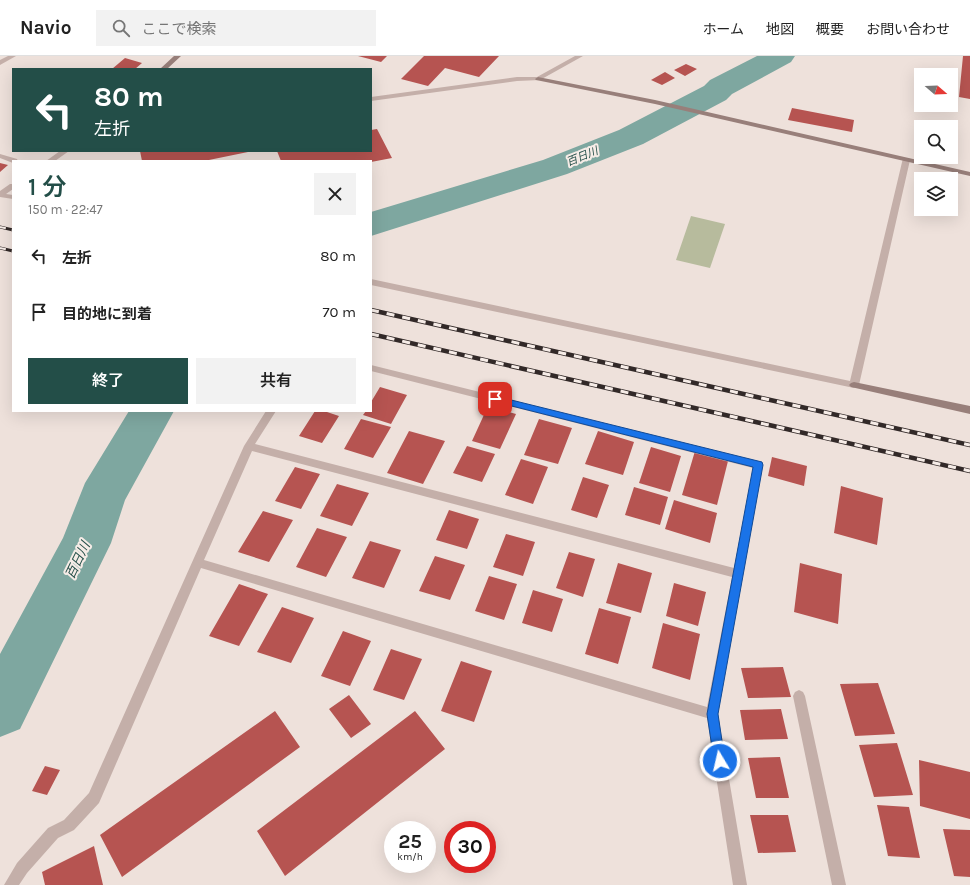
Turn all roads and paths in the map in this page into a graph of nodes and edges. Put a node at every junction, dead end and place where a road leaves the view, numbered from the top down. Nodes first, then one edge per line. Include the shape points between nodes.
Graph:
1 (13, 56) edge
2 (178, 56) edge
3 (580, 56) edge
4 (0, 63) edge
5 (164, 68) edge
6 (538, 79) junction
7 (372, 98) edge
8 (64, 152) edge
9 (0, 156) edge
10 (12, 160) edge
11 (52, 160) edge
12 (906, 160) junction
13 (970, 174) edge
14 (12, 187) edge
15 (0, 195) edge
16 (12, 197) edge
17 (372, 282) edge
18 (372, 368) edge
19 (854, 385) junction
20 (970, 410) edge
21 (270, 412) edge
22 (249, 446) junction
23 (199, 563) junction
24 (738, 574) junction
25 (799, 696) dead end
26 (712, 714) junction
27 (11, 885) edge
28 (740, 885) edge
29 (839, 885) edge

1 - 4 street
2 - 5 street
3 - 6 street
6 - 7 street via 517,79
6 - 12 street via 655,102
8 - 11 street
9 - 10 street
12 - 13 street
12 - 19 street
14 - 15 street
15 - 16 street
17 - 19 street
18 - 24 street via 758,465
19 - 20 street
21 - 22 street
22 - 23 street
22 - 24 street
23 - 26 street
23 - 27 street via 94,798 69,825 53,833 22,868
24 - 26 street
25 - 29 street
26 - 28 street

